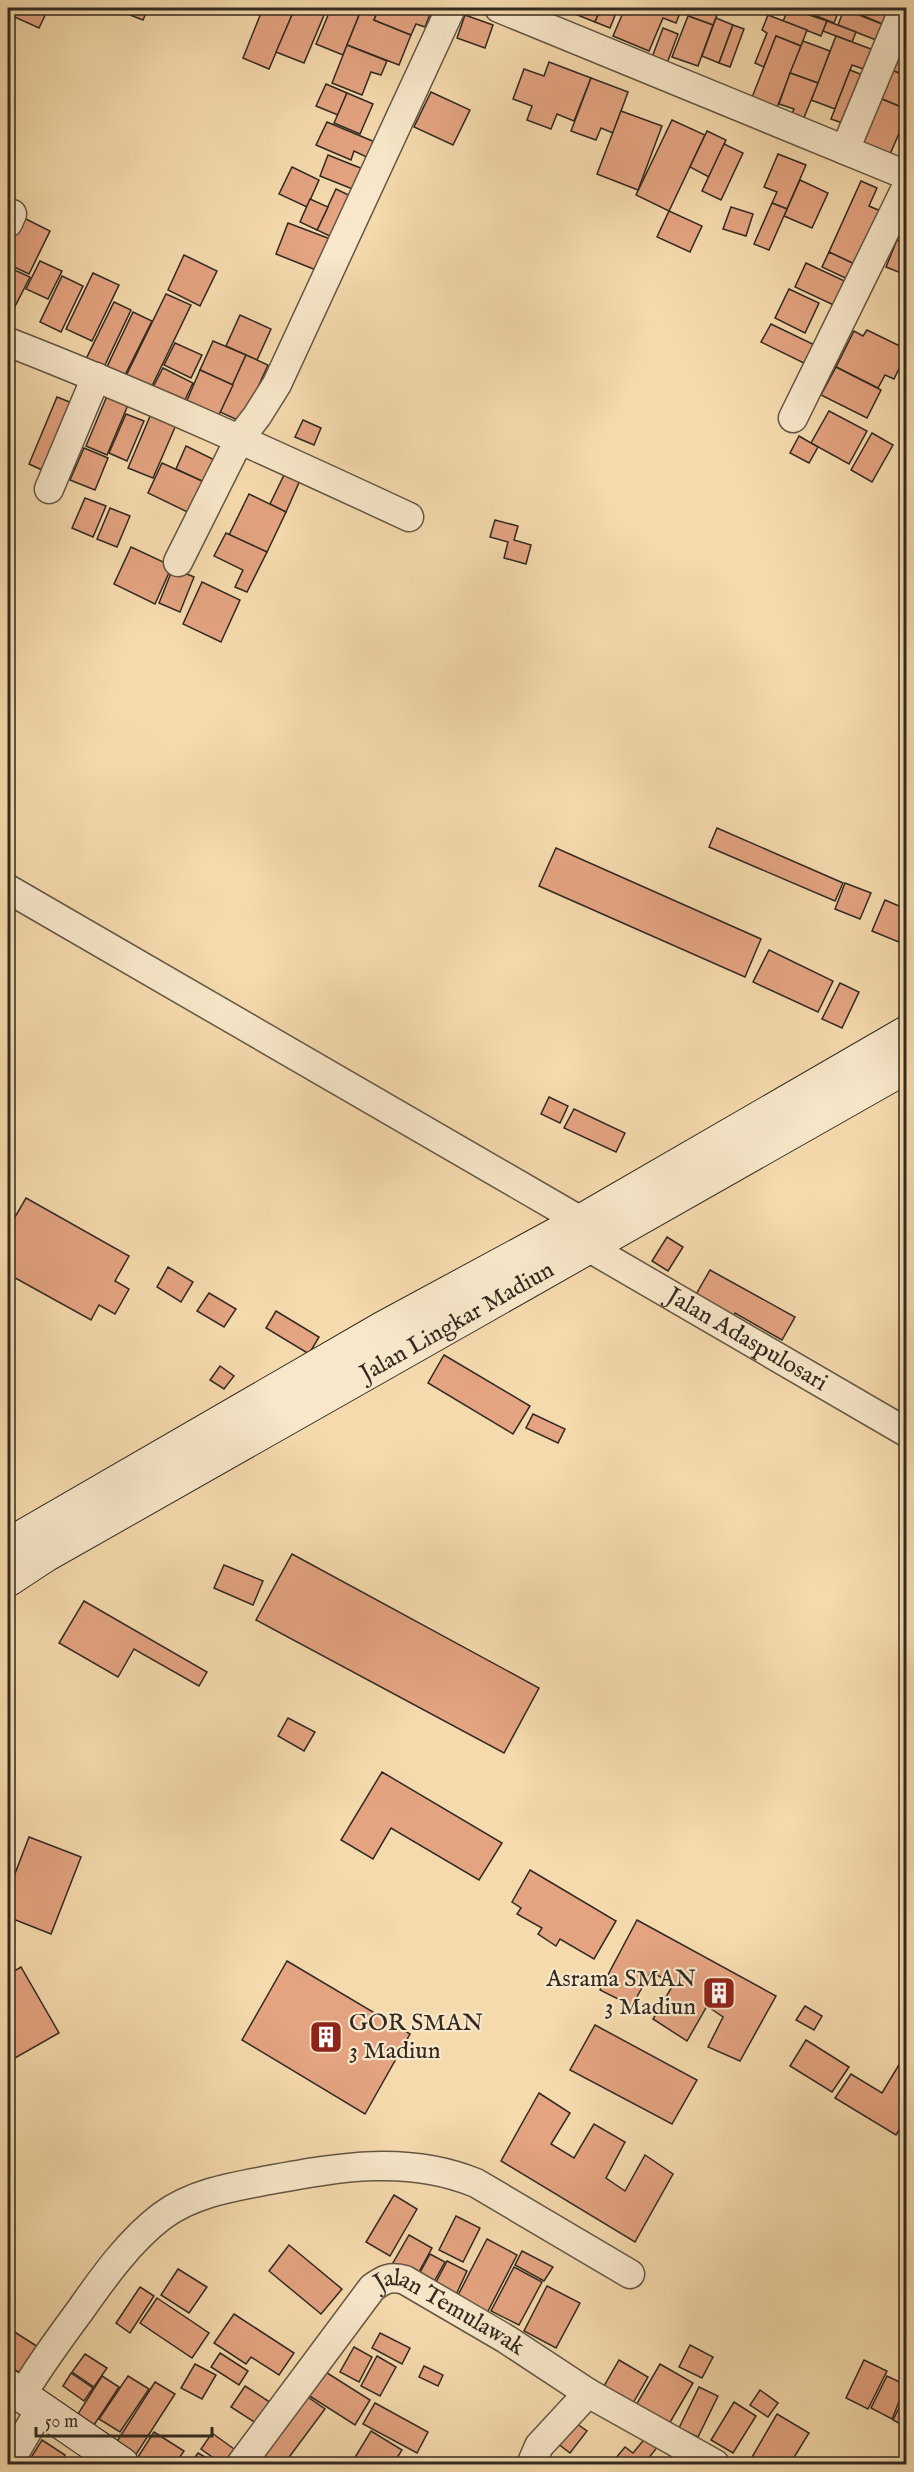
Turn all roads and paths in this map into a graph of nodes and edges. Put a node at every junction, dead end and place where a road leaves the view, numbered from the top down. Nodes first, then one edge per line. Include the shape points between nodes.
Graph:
1 (451, 8) edge
2 (499, 8) edge
3 (904, 8) edge
4 (845, 150) junction
5 (905, 173) edge
6 (8, 342) edge
7 (96, 376) junction
8 (792, 418) dead end
9 (240, 438) junction
10 (49, 489) dead end
11 (409, 517) dead end
12 (178, 562) dead end
13 (8, 889) edge
14 (906, 1033) edge
15 (906, 1067) edge
16 (584, 1234) junction
17 (906, 1432) edge
18 (8, 1545) edge
19 (8, 1580) edge
20 (630, 2274) dead end
21 (588, 2393) junction
22 (24, 2397) edge
23 (8, 2464) edge
24 (122, 2464) edge
25 (241, 2464) edge
26 (535, 2464) edge
27 (715, 2464) edge

1 - 9 street via 277,384
2 - 4 street
3 - 4 street
4 - 5 street
5 - 8 street
6 - 7 street
7 - 9 street
7 - 10 street
9 - 11 street
9 - 12 street
13 - 16 street, Jalan Adaspulosari
14 - 16 main road, Jalan Lingkar Madiun
15 - 16 main road, Jalan Lingkar Madiun
16 - 17 street, Jalan Adaspulosari
16 - 18 main road, Jalan Lingkar Madiun via 383,1328
16 - 19 main road, Jalan Lingkar Madiun
20 - 22 street via 476,2183 455,2175 423,2168 336,2167 235,2186 197,2196 163,2216 130,2245 44,2360
21 - 25 street, Jalan Temulawak via 506,2339 392,2276 372,2288
21 - 26 street via 539,2446
21 - 27 street, Jalan Temulawak
22 - 23 street
22 - 24 main road

